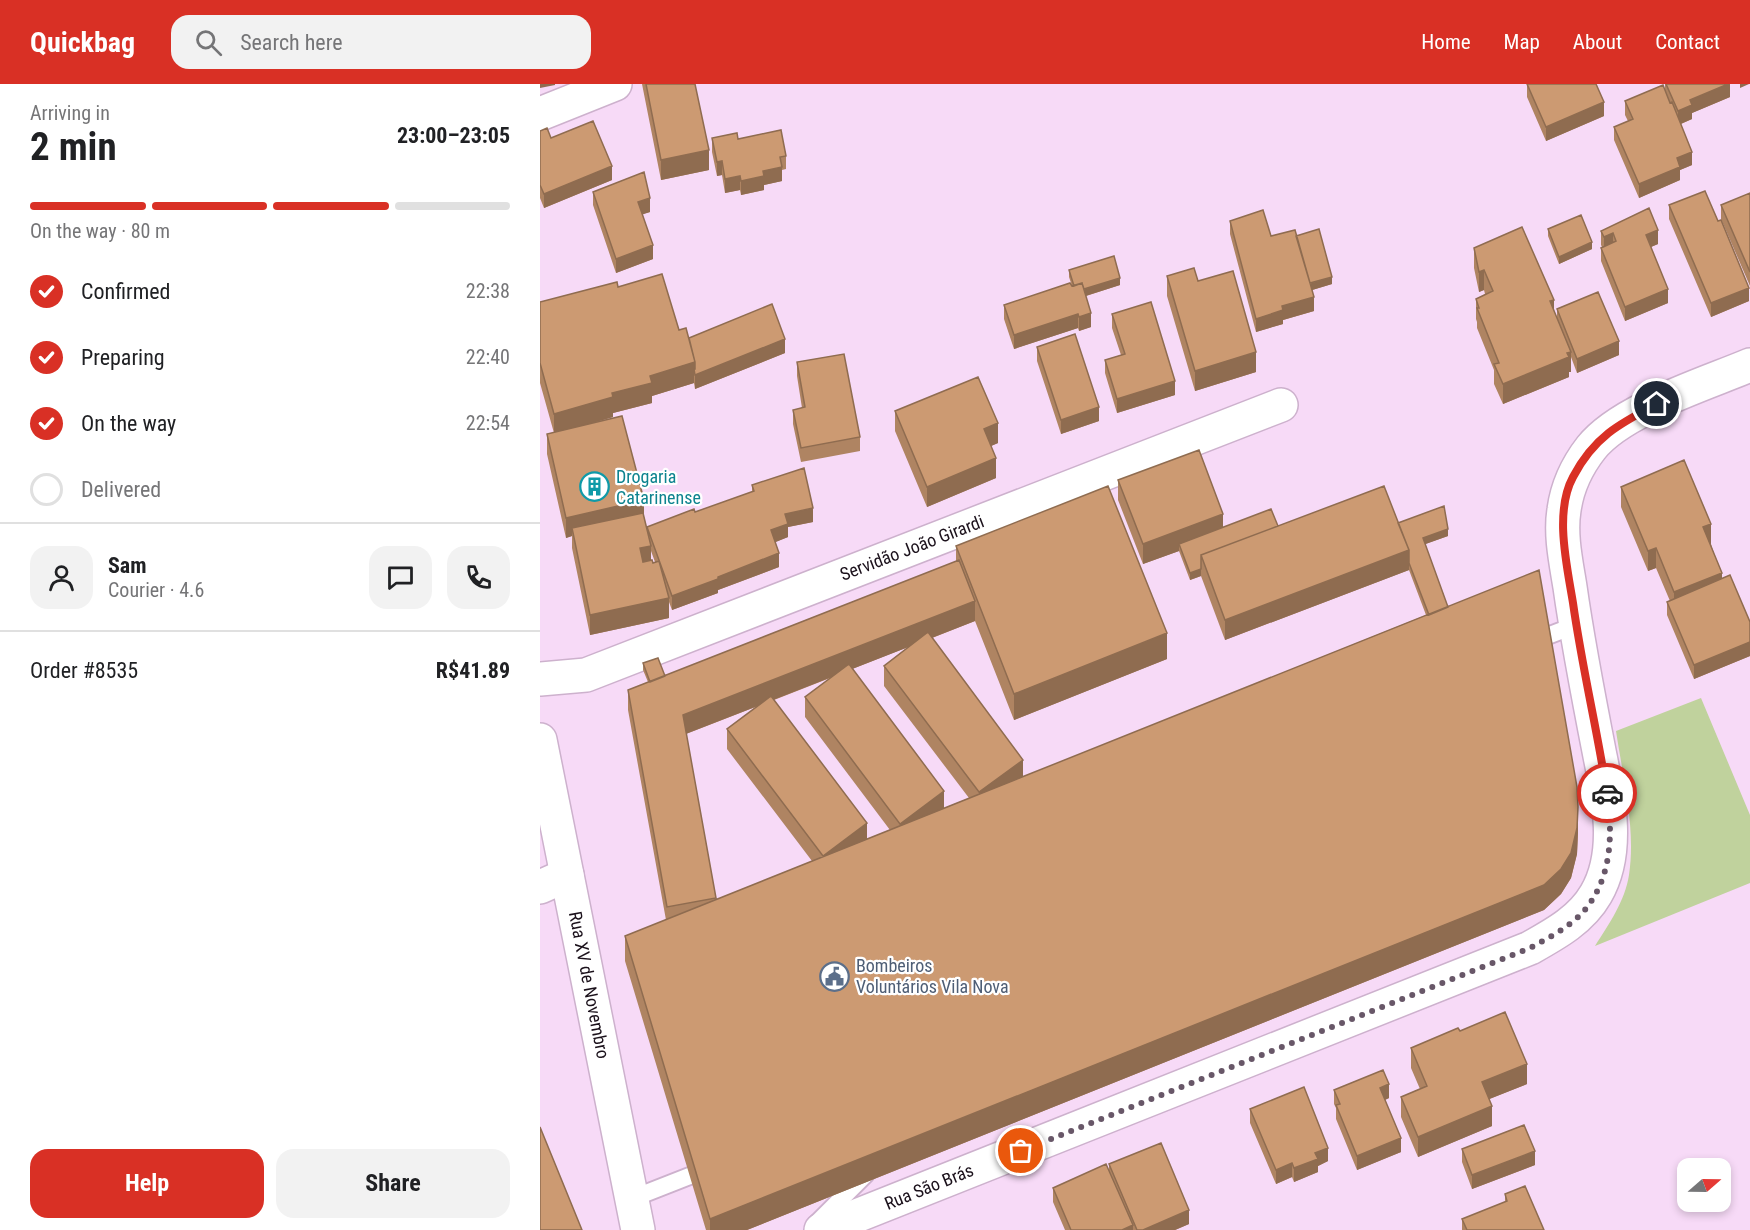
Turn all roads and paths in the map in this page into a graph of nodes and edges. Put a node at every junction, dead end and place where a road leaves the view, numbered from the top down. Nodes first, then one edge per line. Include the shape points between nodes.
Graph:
1 (615, 84) edge
2 (540, 114) edge
3 (1750, 365) edge
4 (1281, 405) dead end
5 (1576, 625) junction
6 (1509, 650) edge
7 (540, 679) edge
8 (540, 740) edge
9 (554, 881) edge
10 (725, 1162) edge
11 (873, 1166) edge
12 (634, 1214) edge
13 (810, 1230) edge
14 (821, 1230) edge

1 - 2 street
3 - 5 street, Rua São Brás via 1657,404 1619,424 1591,447 1571,479 1563,511 1563,542
4 - 7 street, Servidão João Girardi via 586,675
5 - 6 lane
5 - 14 street, Rua São Brás via 1609,806 1611,837 1597,893 1583,913 1530,948
8 - 9 street, Rua XV de Novembro
9 - 12 street, Rua XV de Novembro
10 - 12 lane
11 - 13 lane

